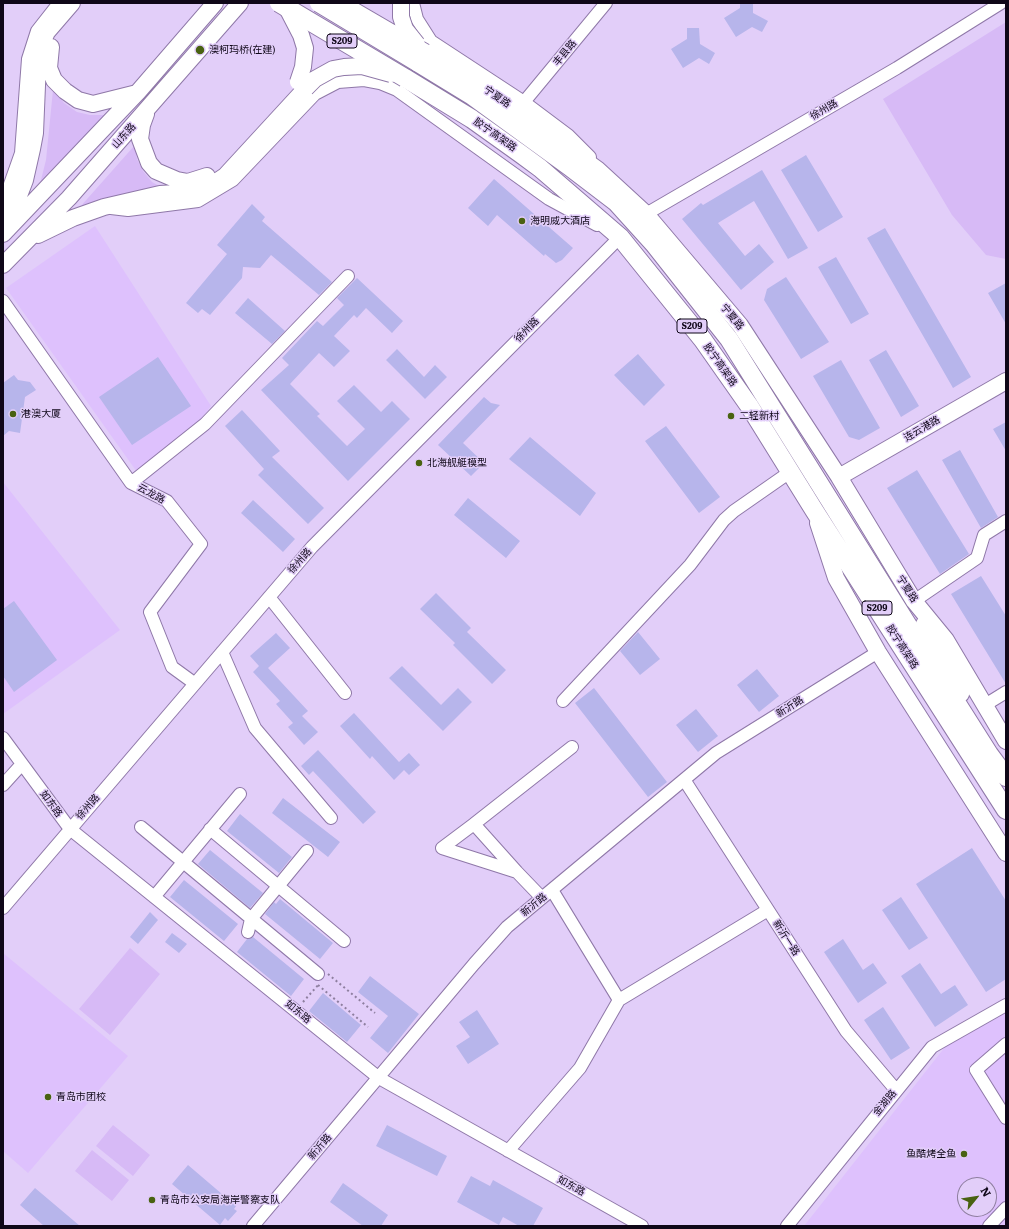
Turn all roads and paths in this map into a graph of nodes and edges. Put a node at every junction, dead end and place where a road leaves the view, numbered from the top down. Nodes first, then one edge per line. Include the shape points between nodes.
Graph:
1 (59, 3) edge
2 (72, 3) edge
3 (82, 3) edge
4 (216, 3) edge
5 (240, 3) edge
6 (319, 3) edge
7 (341, 3) edge
8 (401, 3) edge
9 (413, 3) edge
10 (606, 3) edge
11 (1001, 3) edge
12 (283, 6) edge
13 (424, 31) junction
14 (421, 57) junction
15 (405, 78) junction
16 (380, 83) junction
17 (302, 85) junction
18 (138, 92) junction
19 (524, 102) junction
20 (148, 110) junction
21 (614, 186) junction
22 (104, 207) junction
23 (646, 214) junction
24 (4, 232) edge
25 (620, 237) junction
26 (30, 240) junction
27 (3, 265) edge
28 (348, 276) dead end
29 (3, 301) edge
30 (1006, 381) edge
31 (790, 472) junction
32 (839, 477) junction
33 (131, 483) junction
34 (814, 510) junction
35 (1006, 521) edge
36 (268, 597) junction
37 (914, 600) junction
38 (222, 652) junction
39 (878, 652) junction
40 (194, 683) junction
41 (1006, 692) edge
42 (345, 693) dead end
43 (961, 694) joint
44 (563, 702) dead end
45 (985, 705) junction
46 (3, 738) edge
47 (1006, 741) edge
48 (572, 747) dead end
49 (22, 764) junction
50 (1006, 776) edge
51 (685, 781) junction
52 (3, 785) edge
53 (240, 794) dead end
54 (1006, 810) edge
55 (331, 818) dead end
56 (474, 824) junction
57 (141, 827) dead end
58 (70, 829) junction
59 (210, 829) junction
60 (307, 850) dead end
61 (1006, 853) edge
62 (183, 862) junction
63 (517, 872) junction
64 (278, 886) junction
65 (552, 890) junction
66 (154, 896) junction
67 (542, 898) junction
68 (3, 908) edge
69 (768, 910) junction
70 (251, 919) junction
71 (248, 932) dead end
72 (344, 942) dead end
73 (318, 980) junction
74 (619, 1000) junction
75 (1006, 1006) edge
76 (295, 1010) junction
77 (375, 1013) dead end
78 (368, 1027) dead end
79 (1006, 1044) edge
80 (379, 1078) junction
81 (896, 1090) junction
82 (1006, 1118) edge
83 (508, 1151) junction
84 (1006, 1208) edge
85 (253, 1226) edge
86 (642, 1226) edge
87 (787, 1226) edge
88 (989, 1226) edge

1 - 24 street via 37,31 28,59 21,153 10,187
2 - 24 main road via 47,32 43,41 38,62 32,150 25,180
3 - 18 main road via 53,39 49,53 49,68 54,80 78,100 93,104
4 - 18 main road, 山东路
5 - 20 main road, 山东路
6 - 14 highway, 胶宁高架路 / S209, bridge
7 - 14 main road, 宁夏路, bridge
8 - 14 main road, bridge via 405,29
9 - 13 street via 417,19
10 - 19 street, 丰县路
11 - 23 street, 徐州路 via 897,68
12 - 15 highway, 胶宁高架路 / S209, bridge
12 - 17 main road, bridge via 301,35 305,48
13 - 16 street via 405,36 389,52 384,60
13 - 19 street via 431,41
14 - 21 main road, 宁夏路 via 493,94 597,169
14 - 50 highway, 胶宁高架路 / S209 via 616,202 654,244 729,339 989,754
15 - 17 main road, bridge via 362,66 344,67
15 - 25 highway, 胶宁高架路 / S209 via 472,119 540,168
16 - 22 street via 353,80 338,82 315,94 233,180 198,202 128,210
16 - 25 street via 397,90 549,199
17 - 20 main road via 214,174 188,182 166,176 149,163 140,139
17 - 22 main road via 225,176 210,186 193,192 160,194
18 - 24 main road, 山东路
19 - 21 street via 568,136 598,164
20 - 26 main road, 山东路
21 - 23 main road, 宁夏路
22 - 26 main road via 74,218
23 - 32 main road, 宁夏路 via 740,325
25 - 31 highway, 胶宁高架路 / S209 via 703,340 750,407
25 - 36 street, 徐州路 via 312,547
26 - 27 main road, 山东路
28 - 33 street via 206,424
29 - 33 street, 云龙路
30 - 32 main road, 连云港路
31 - 34 highway, 胶宁高架路 / S209
31 - 44 street via 724,520 690,565
32 - 37 main road, 宁夏路
33 - 40 street, 云龙路 via 167,501 201,544 150,612 172,667
34 - 39 main road via 836,578
34 - 54 highway, 胶宁高架路 / S209
35 - 37 street via 984,534 978,558
36 - 38 street, 徐州路
36 - 42 street
37 - 43 main road
37 - 45 main road, 宁夏路 via 946,640
38 - 40 street, 徐州路
38 - 55 street via 255,728
39 - 51 street, 新沂路 via 716,753
39 - 61 main road
40 - 58 street, 徐州路
41 - 45 street
43 - 50 highway via 993,745
45 - 47 main road, 宁夏路
46 - 49 street, 如东路
48 - 56 street
49 - 52 street
49 - 58 street, 如东路
51 - 65 street, 新沂路
51 - 69 street, 新沂一路
53 - 59 street
56 - 63 street
56 - 63 street via 442,848
57 - 62 street
58 - 66 street, 如东路
58 - 68 street, 徐州路
59 - 62 street
59 - 64 street
60 - 64 street
62 - 66 street
62 - 70 street
63 - 67 street
64 - 70 street
64 - 72 street
65 - 67 street, 新沂路
65 - 74 street
66 - 76 street, 如东路
67 - 80 street, 新沂路 via 507,927
69 - 74 street
69 - 81 street, 新沂一路 via 846,1031
70 - 71 street
70 - 73 street
73 - 76 path
73 - 77 path via 328,974
73 - 78 path
74 - 83 street via 580,1068
75 - 81 street, 金湖路 via 932,1047
76 - 80 street, 如东路
79 - 82 street via 976,1070
80 - 83 street, 如东路
80 - 85 street, 新沂路
81 - 87 street, 金湖路
83 - 86 street, 如东路
84 - 88 street

